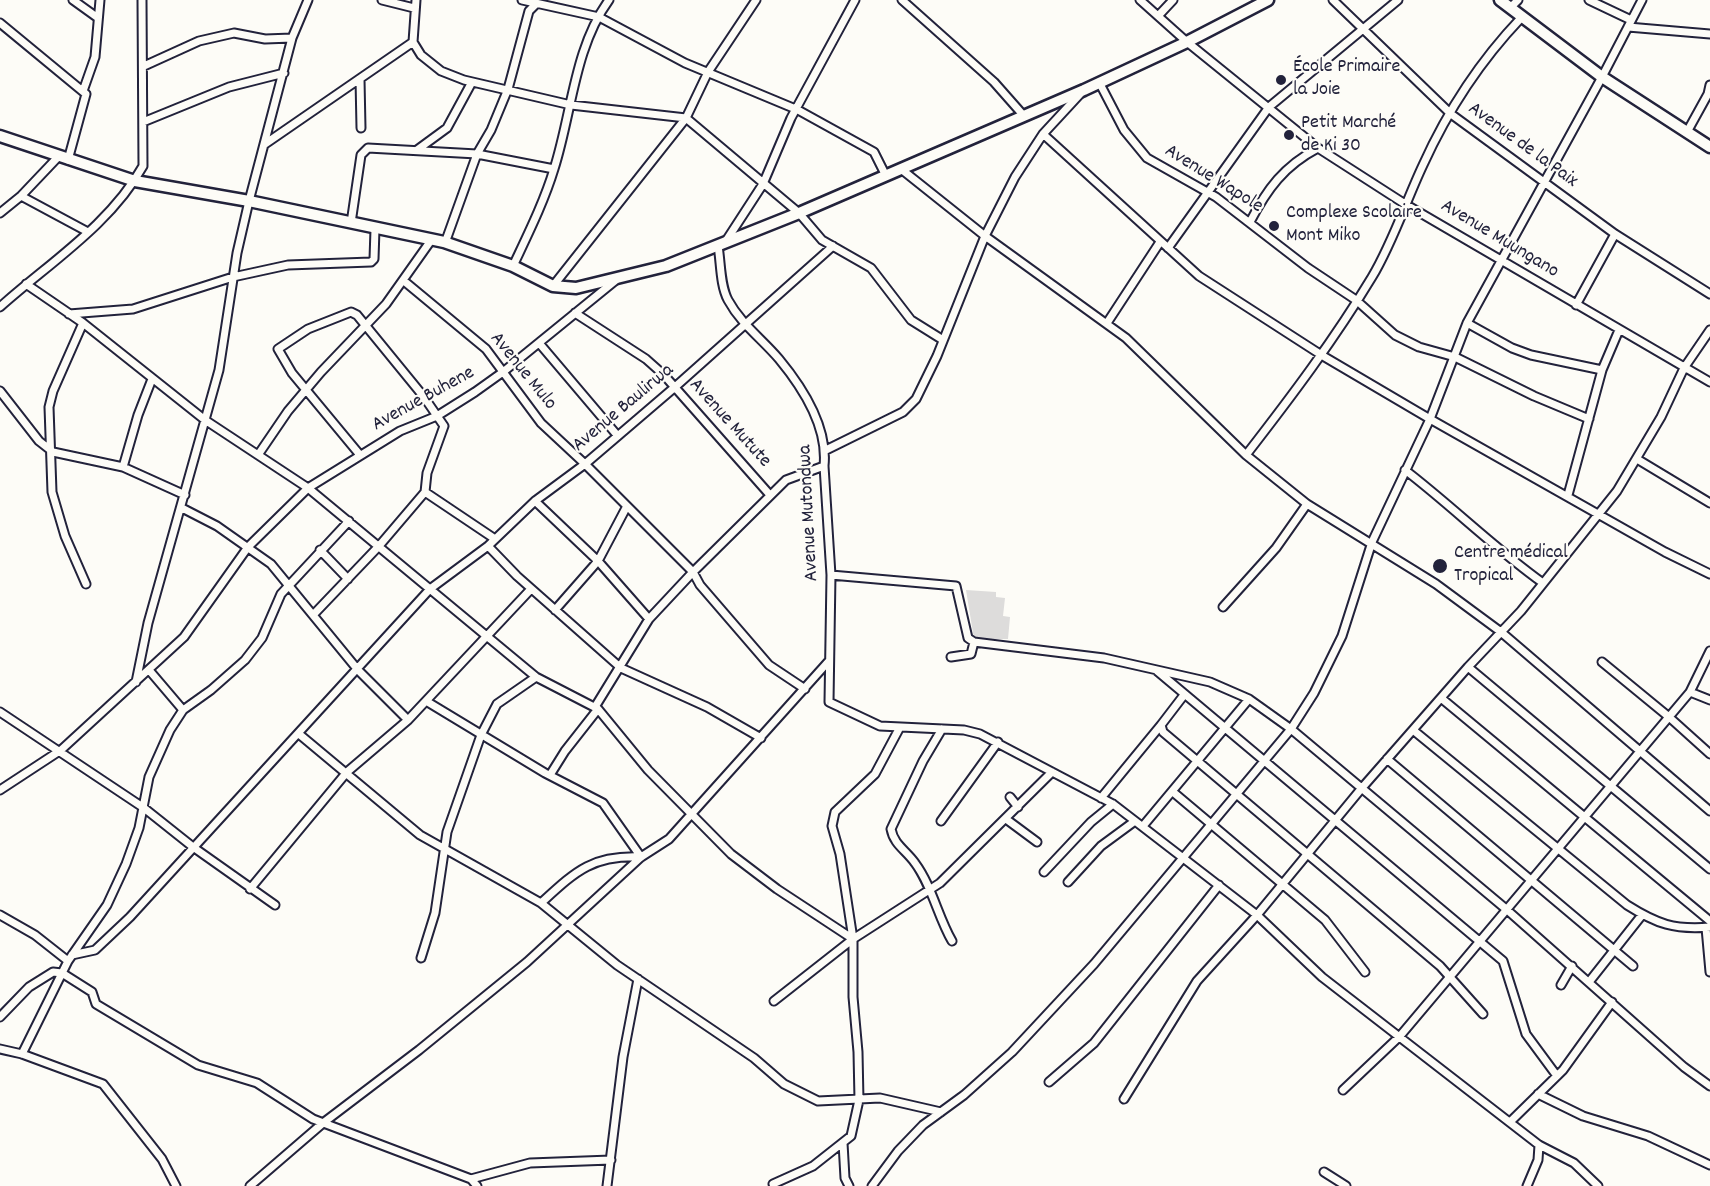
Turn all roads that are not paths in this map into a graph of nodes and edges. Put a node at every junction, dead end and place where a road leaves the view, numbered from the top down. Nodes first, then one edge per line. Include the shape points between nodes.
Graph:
1 (73, 0) edge
2 (100, 0) edge
3 (142, 0) edge
4 (308, 0) edge
5 (382, 0) edge
6 (416, 0) edge
7 (522, 0) edge
8 (609, 0) edge
9 (756, 0) edge
10 (855, 0) edge
11 (1140, 0) edge
12 (1173, 0) edge
13 (1268, 0) edge
14 (1333, 0) edge
15 (1398, 0) edge
16 (1500, 0) edge
17 (1589, 0) edge
18 (1642, 0) edge
19 (905, 1) edge
20 (562, 4) edge
21 (1514, 4) edge
22 (535, 5) junction
23 (414, 8) junction
24 (1158, 16) junction
25 (598, 17) junction
26 (98, 18) junction
27 (1521, 18) junction
28 (0, 23) edge
29 (1629, 23) junction
30 (1362, 29) junction
31 (1710, 34) edge
32 (292, 38) junction
33 (413, 42) junction
34 (1187, 42) junction
35 (144, 66) junction
36 (708, 72) junction
37 (284, 73) junction
38 (1602, 78) junction
39 (360, 79) junction
40 (472, 82) junction
41 (1098, 82) junction
42 (1710, 85) edge
43 (508, 88) junction
44 (1084, 90) junction
45 (83, 91) junction
46 (571, 105) junction
47 (1269, 106) junction
48 (798, 110) junction
49 (1451, 114) junction
50 (1023, 116) junction
51 (686, 118) junction
52 (143, 122) junction
53 (361, 128) dead end
54 (1687, 132) junction
55 (1043, 134) junction
56 (0, 136) edge
57 (265, 144) junction
58 (1710, 147) edge
59 (1318, 148) junction
60 (417, 150) junction
61 (477, 154) junction
62 (64, 158) junction
63 (554, 169) junction
64 (901, 170) junction
65 (886, 176) junction
66 (135, 181) junction
67 (1545, 183) junction
68 (763, 184) junction
69 (1209, 193) junction
70 (21, 196) junction
71 (249, 201) junction
72 (1405, 204) junction
73 (0, 213) edge
74 (799, 213) junction
75 (1250, 222) junction
76 (351, 223) junction
77 (375, 228) junction
78 (88, 232) junction
79 (1614, 234) junction
80 (985, 236) junction
81 (432, 239) junction
82 (1160, 242) junction
83 (445, 243) junction
84 (722, 244) junction
85 (833, 246) junction
86 (1168, 248) junction
87 (1501, 260) junction
88 (513, 266) junction
89 (233, 277) junction
90 (616, 280) junction
91 (404, 281) junction
92 (26, 284) junction
93 (552, 285) junction
94 (1710, 294) edge
95 (1356, 300) junction
96 (1576, 305) junction
97 (0, 307) edge
98 (575, 313) junction
99 (69, 314) junction
100 (1107, 323) junction
101 (1467, 323) junction
102 (83, 324) junction
103 (745, 325) junction
104 (366, 327) junction
105 (1618, 330) junction
106 (1710, 330) edge
107 (943, 340) junction
108 (539, 343) junction
109 (1323, 356) junction
110 (1455, 357) junction
111 (1684, 368) junction
112 (1602, 370) junction
113 (503, 372) junction
114 (152, 379) junction
115 (1710, 382) edge
116 (675, 387) junction
117 (305, 390) junction
118 (0, 391) edge
119 (437, 416) junction
120 (1430, 419) junction
121 (1589, 419) junction
122 (205, 420) junction
123 (617, 435) junction
124 (826, 450) junction
125 (53, 452) junction
126 (258, 455) junction
127 (360, 455) junction
128 (1246, 455) junction
129 (1637, 459) junction
130 (585, 464) junction
131 (824, 466) junction
132 (123, 467) junction
133 (1405, 470) junction
134 (308, 488) junction
135 (425, 492) junction
136 (185, 495) junction
137 (770, 495) junction
138 (1568, 495) junction
139 (535, 501) junction
140 (1710, 503) edge
141 (1307, 504) junction
142 (627, 506) junction
143 (182, 508) junction
144 (1598, 514) junction
145 (349, 521) junction
146 (495, 540) junction
147 (1372, 542) junction
148 (380, 546) junction
149 (488, 546) junction
150 (248, 547) junction
151 (320, 550) junction
152 (598, 561) junction
153 (693, 572) junction
154 (1710, 574) edge
155 (831, 575) junction
156 (348, 579) junction
157 (1543, 583) junction
158 (86, 584) dead end
159 (289, 584) junction
160 (430, 589) junction
161 (531, 589) junction
162 (1223, 608) dead end
163 (555, 610) junction
164 (314, 614) junction
165 (649, 620) junction
166 (1501, 632) junction
167 (488, 636) junction
168 (974, 642) junction
169 (1710, 651) edge
170 (951, 657) dead end
171 (828, 662) junction
172 (1602, 662) dead end
173 (1468, 667) junction
174 (621, 668) junction
175 (1155, 669) junction
176 (149, 670) junction
177 (358, 670) junction
178 (536, 677) junction
179 (136, 682) junction
180 (805, 689) junction
181 (1690, 692) junction
182 (1184, 695) junction
183 (1441, 698) junction
184 (1249, 699) junction
185 (1710, 700) edge
186 (426, 701) junction
187 (597, 708) junction
188 (183, 710) junction
189 (0, 712) edge
190 (1669, 717) junction
191 (408, 720) junction
192 (1161, 725) junction
193 (899, 729) junction
194 (942, 729) junction
195 (1224, 729) junction
196 (1292, 729) junction
197 (1413, 730) junction
198 (299, 734) junction
199 (481, 735) junction
200 (761, 738) junction
201 (998, 742) junction
202 (61, 750) junction
203 (1641, 750) junction
204 (1710, 754) edge
205 (1387, 759) junction
206 (1198, 762) junction
207 (1263, 762) junction
208 (347, 772) junction
209 (1052, 772) junction
210 (550, 775) junction
211 (1611, 785) junction
212 (1361, 789) junction
213 (0, 790) edge
214 (1173, 792) junction
215 (1237, 794) junction
216 (1010, 797) dead end
217 (1101, 798) junction
218 (1113, 804) junction
219 (1018, 807) junction
220 (144, 808) junction
221 (1710, 811) edge
222 (692, 814) junction
223 (1585, 816) junction
224 (1006, 819) junction
225 (941, 821) dead end
226 (1135, 821) junction
227 (1334, 822) junction
228 (1212, 824) junction
229 (1143, 826) junction
230 (1037, 842) dead end
231 (193, 847) junction
232 (1558, 848) junction
233 (443, 849) junction
234 (1308, 853) junction
235 (641, 857) junction
236 (1183, 858) junction
237 (1710, 869) edge
238 (1044, 872) dead end
239 (1531, 880) junction
240 (1068, 882) dead end
241 (1283, 883) junction
242 (1219, 885) junction
243 (250, 889) junction
244 (929, 891) junction
245 (541, 903) junction
246 (275, 905) dead end
247 (1506, 909) junction
248 (0, 915) edge
249 (1257, 915) junction
250 (1642, 915) junction
251 (569, 924) junction
252 (1709, 926) edge
253 (853, 939) junction
254 (1479, 940) junction
255 (952, 941) dead end
256 (1615, 949) junction
257 (70, 958) junction
258 (421, 958) dead end
259 (1572, 966) junction
260 (1633, 966) dead end
261 (1365, 972) dead end
262 (1710, 972) edge
263 (62, 973) junction
264 (1448, 976) junction
265 (638, 979) junction
266 (1589, 981) junction
267 (1561, 985) dead end
268 (774, 1000) dead end
269 (1612, 1002) junction
270 (1483, 1014) dead end
271 (0, 1017) edge
272 (1400, 1036) junction
273 (0, 1049) edge
274 (22, 1054) junction
275 (1557, 1076) junction
276 (1050, 1082) dead end
277 (1710, 1086) edge
278 (1343, 1090) dead end
279 (1538, 1094) junction
280 (1124, 1099) dead end
281 (859, 1100) junction
282 (941, 1112) junction
283 (1510, 1122) junction
284 (323, 1123) junction
285 (843, 1143) junction
286 (1539, 1145) junction
287 (611, 1160) junction
288 (1710, 1165) edge
289 (1324, 1172) dead end
290 (471, 1179) junction
291 (773, 1184) dead end
292 (176, 1186) edge
293 (250, 1186) edge
294 (477, 1186) edge
295 (608, 1186) edge
296 (849, 1186) edge
297 (872, 1186) edge
298 (1346, 1186) edge
299 (1527, 1186) edge
300 (1598, 1186) edge

1 - 26 street
2 - 26 street
3 - 35 street
4 - 32 street
5 - 23 street
6 - 23 street
7 - 22 street
8 - 25 street
9 - 36 street
10 - 48 street
11 - 24 street, Avenue Muungano
12 - 24 street
13 - 34 main road
14 - 30 street, Avenue de la Paix
15 - 30 street
16 - 21 main road
17 - 29 street
18 - 29 street
19 - 50 street via 994,82
20 - 22 street
20 - 25 street
21 - 27 main road
22 - 43 street via 528,14
23 - 33 street
24 - 34 street, Avenue Muungano
25 - 36 street
25 - 46 street via 583,54
26 - 45 street via 95,57
27 - 38 main road
27 - 49 street via 1500,40
28 - 45 street
29 - 31 street
29 - 38 street
30 - 47 street
30 - 49 street, Avenue de la Paix
32 - 35 street via 265,39 234,33 199,41
32 - 37 street
33 - 39 street
33 - 40 street via 421,55 441,70
34 - 41 main road
34 - 47 street, Avenue Muungano
35 - 52 street
36 - 48 street
36 - 51 street
37 - 52 street via 229,87
37 - 57 street
38 - 54 main road
38 - 67 street
39 - 53 street
39 - 57 street
40 - 43 street
40 - 60 street via 447,128
41 - 44 main road
41 - 69 street, Avenue Wapole via 1124,130 1147,158
42 - 54 street
43 - 46 street
43 - 61 street
44 - 50 main road
44 - 55 street
45 - 62 street via 87,96
46 - 51 street
46 - 63 street
47 - 59 street, Avenue Muungano
47 - 69 street
48 - 65 street via 874,152
48 - 68 street
49 - 67 street, Avenue de la Paix
49 - 72 street
50 - 64 main road
51 - 68 street
51 - 93 street
52 - 66 street via 145,159
54 - 58 main road
55 - 80 street via 1015,177
55 - 82 street
56 - 62 main road
57 - 71 street
59 - 72 street, Avenue Muungano
59 - 75 street via 1301,157 1266,191
60 - 61 street
60 - 76 street via 364,150
61 - 63 street
61 - 83 street
62 - 66 main road
62 - 70 street
63 - 88 street
64 - 65 main road
64 - 80 street
65 - 74 main road
66 - 71 main road
66 - 78 street
67 - 79 street, Avenue de la Paix
67 - 87 street
68 - 74 street
68 - 84 street
69 - 75 street, Avenue Wapole
69 - 86 street
70 - 73 street
70 - 78 street
71 - 76 main road
71 - 89 street
72 - 87 street, Avenue Muungano
72 - 95 street via 1372,277
74 - 84 main road
74 - 85 street via 816,234
75 - 95 street, Avenue Wapole
76 - 77 main road
77 - 81 main road
77 - 89 street via 371,262 288,265
78 - 92 street
79 - 94 street, Avenue de la Paix
79 - 96 street
80 - 100 street
80 - 107 street
81 - 83 main road
81 - 91 street
82 - 86 street
82 - 100 street
83 - 88 main road
84 - 90 main road
84 - 103 street, Avenue Mutondwa via 727,299
85 - 103 street, Avenue Baulirwa
85 - 107 street via 863,261 910,320
86 - 109 street via 1199,276
87 - 96 street, Avenue Muungano
87 - 101 street
88 - 93 main road
89 - 99 street via 133,309
89 - 122 street via 221,359
90 - 93 main road via 576,288
90 - 98 street, Avenue Buhene
91 - 104 street
91 - 113 street, Avenue Mulo via 486,349
92 - 97 street
92 - 99 street
95 - 109 street
95 - 110 street, Avenue Wapole via 1405,342
96 - 105 street, Avenue Muungano
98 - 108 street, Avenue Buhene
98 - 116 street, Avenue Mutute via 646,359
99 - 102 street
100 - 128 street via 1188,395
101 - 110 street
101 - 112 street via 1531,355
102 - 114 street
102 - 125 street via 50,400
103 - 116 street, Avenue Baulirwa
103 - 124 street, Avenue Mutondwa via 790,374 819,423
104 - 117 street
104 - 117 street via 357,315 347,313 308,329 278,349
104 - 119 street
105 - 111 street, Avenue Muungano
105 - 112 street
106 - 111 street
107 - 124 street via 910,406
108 - 113 street, Avenue Buhene
108 - 123 street
109 - 120 street
109 - 128 street
110 - 120 street
110 - 121 street, Avenue Wapole
111 - 115 street, Avenue Muungano
111 - 129 street
112 - 121 street
113 - 119 street, Avenue Buhene
113 - 130 street, Avenue Mulo via 541,423
114 - 122 street
114 - 132 street
116 - 123 street, Avenue Baulirwa
116 - 137 street, Avenue Mutute
117 - 126 street
117 - 127 street
118 - 125 street via 39,441
119 - 127 street, Avenue Buhene via 400,431
119 - 135 street via 444,426 427,473
120 - 133 street
120 - 138 street
121 - 138 street
122 - 126 street
122 - 136 street
123 - 130 street, Avenue Baulirwa
124 - 131 street, Avenue Mutondwa
125 - 132 street
125 - 158 street via 52,492 65,536
126 - 134 street
127 - 134 street, Avenue Buhene
128 - 141 street
129 - 140 street
129 - 144 street
130 - 139 street, Avenue Baulirwa
130 - 142 street, Avenue Mulo
131 - 137 street via 786,480
131 - 155 street, Avenue Mutondwa
132 - 136 street
133 - 147 street
133 - 157 street via 1501,553
134 - 145 street
134 - 150 street, Avenue Buhene
135 - 146 street
135 - 148 street
136 - 143 street
137 - 153 street
138 - 144 street
139 - 146 street, Avenue Baulirwa
139 - 152 street
141 - 147 street
141 - 162 street via 1276,548
142 - 152 street
142 - 153 street, Avenue Mulo
143 - 150 street
143 - 179 street via 148,623
144 - 154 street
144 - 157 street
145 - 148 street
145 - 151 street
146 - 149 street, Avenue Baulirwa
147 - 166 street
147 - 196 street via 1342,636
148 - 156 street
148 - 160 street
149 - 160 street, Avenue Baulirwa
149 - 161 street
150 - 159 street
150 - 176 street, Avenue Buhene via 184,638
151 - 156 street
151 - 159 street
152 - 163 street
152 - 165 street
153 - 165 street
153 - 180 street, Avenue Mulo via 769,665
155 - 168 street via 956,586 968,638
155 - 171 street, Avenue Mutondwa
156 - 164 street
157 - 166 street
159 - 164 street
159 - 188 street via 262,638 245,660
160 - 167 street
160 - 177 street, Avenue Baulirwa
161 - 163 street
161 - 167 street
163 - 174 street
164 - 177 street
165 - 174 street
166 - 173 street
166 - 203 street
167 - 178 street
167 - 186 street
168 - 170 street via 971,654
168 - 175 street via 1104,658
169 - 181 street
171 - 180 street
171 - 193 street, Avenue Mutondwa via 829,702 880,726
172 - 190 street
173 - 183 street
173 - 211 street
174 - 187 street
174 - 200 street via 707,707
175 - 182 street
175 - 184 street via 1210,682
176 - 179 street, Avenue Buhene
176 - 188 street
177 - 191 street
177 - 198 street, Avenue Baulirwa
178 - 187 street
178 - 199 street via 497,704
179 - 202 street, Avenue Buhene
180 - 200 street
181 - 185 street
181 - 190 street
182 - 192 street
182 - 195 street
183 - 197 street
183 - 223 street
184 - 195 street
184 - 196 street
186 - 191 street
186 - 199 street
187 - 210 street
187 - 222 street via 648,770
188 - 220 street via 158,751
189 - 202 street
190 - 203 street
190 - 204 street
191 - 208 street
192 - 206 street via 1163,732
192 - 217 street
193 - 194 street
193 - 253 street via 882,764 831,820
194 - 201 street via 972,731
194 - 244 street via 891,829 893,838 915,862
195 - 206 street
195 - 207 street
196 - 207 street
196 - 212 street
197 - 205 street
197 - 232 street
198 - 208 street
198 - 231 street, Avenue Baulirwa
199 - 210 street
199 - 233 street
200 - 222 street
201 - 209 street
201 - 225 street
202 - 213 street, Avenue Buhene
202 - 220 street
203 - 211 street
203 - 221 street
205 - 212 street
205 - 239 street
206 - 214 street
206 - 215 street
207 - 215 street
207 - 227 street
208 - 233 street via 420,835
208 - 243 street
209 - 217 street
209 - 219 street
210 - 235 street via 603,803
211 - 223 street
211 - 237 street
212 - 227 street
212 - 247 street
214 - 228 street
214 - 229 street
215 - 228 street
215 - 234 street
216 - 219 street
217 - 218 street
218 - 226 street
218 - 238 street
219 - 224 street
220 - 231 street
220 - 257 street via 109,901
222 - 235 street via 669,839
222 - 253 street via 731,854
223 - 232 street
223 - 252 street
224 - 230 street
224 - 244 street
226 - 229 street
226 - 240 street via 1101,846
227 - 234 street
227 - 254 street
228 - 236 street
228 - 241 street
229 - 236 street
231 - 243 street
231 - 257 street, Avenue Baulirwa via 97,948
232 - 239 street
232 - 250 street
233 - 245 street
233 - 258 street via 435,912
234 - 241 street
234 - 264 street
235 - 245 street via 615,856 590,863
235 - 251 street
236 - 242 street
236 - 282 street via 1094,964 1012,1052
239 - 247 street
239 - 256 street
241 - 249 street
241 - 261 street via 1324,920
242 - 249 street
242 - 276 street via 1105,1030
243 - 246 street
244 - 253 street
244 - 255 street
245 - 251 street
247 - 254 street
247 - 259 street
248 - 257 street
249 - 272 street via 1322,977
249 - 280 street via 1197,981
250 - 252 street via 1653,922 1685,929
250 - 256 street
251 - 265 street
251 - 284 street via 419,1050
252 - 262 street
253 - 268 street
253 - 281 street
254 - 264 street
254 - 275 street via 1503,960 1526,1034
256 - 260 street
256 - 266 street
257 - 263 street
259 - 266 street
259 - 267 street
263 - 271 street via 53,972 29,987
263 - 274 street
263 - 284 street via 92,992 96,1005 166,1047 198,1065 257,1083
264 - 270 street
264 - 272 street
265 - 281 street via 754,1058 787,1086 821,1101
265 - 287 street via 623,1058
266 - 269 street
269 - 275 street
269 - 277 street
272 - 278 street
272 - 283 street
273 - 274 street
274 - 292 street via 106,1087 162,1159
275 - 279 street
279 - 283 street
279 - 288 street via 1583,1116 1648,1136
281 - 282 street via 880,1098
281 - 285 street via 853,1133
282 - 297 street via 898,1151
283 - 286 street
284 - 290 street
284 - 293 street
285 - 291 street via 813,1166
285 - 296 street
286 - 299 street via 1538,1160
286 - 300 street via 1574,1163
287 - 290 street via 530,1163
287 - 295 street
289 - 298 street
290 - 294 street

